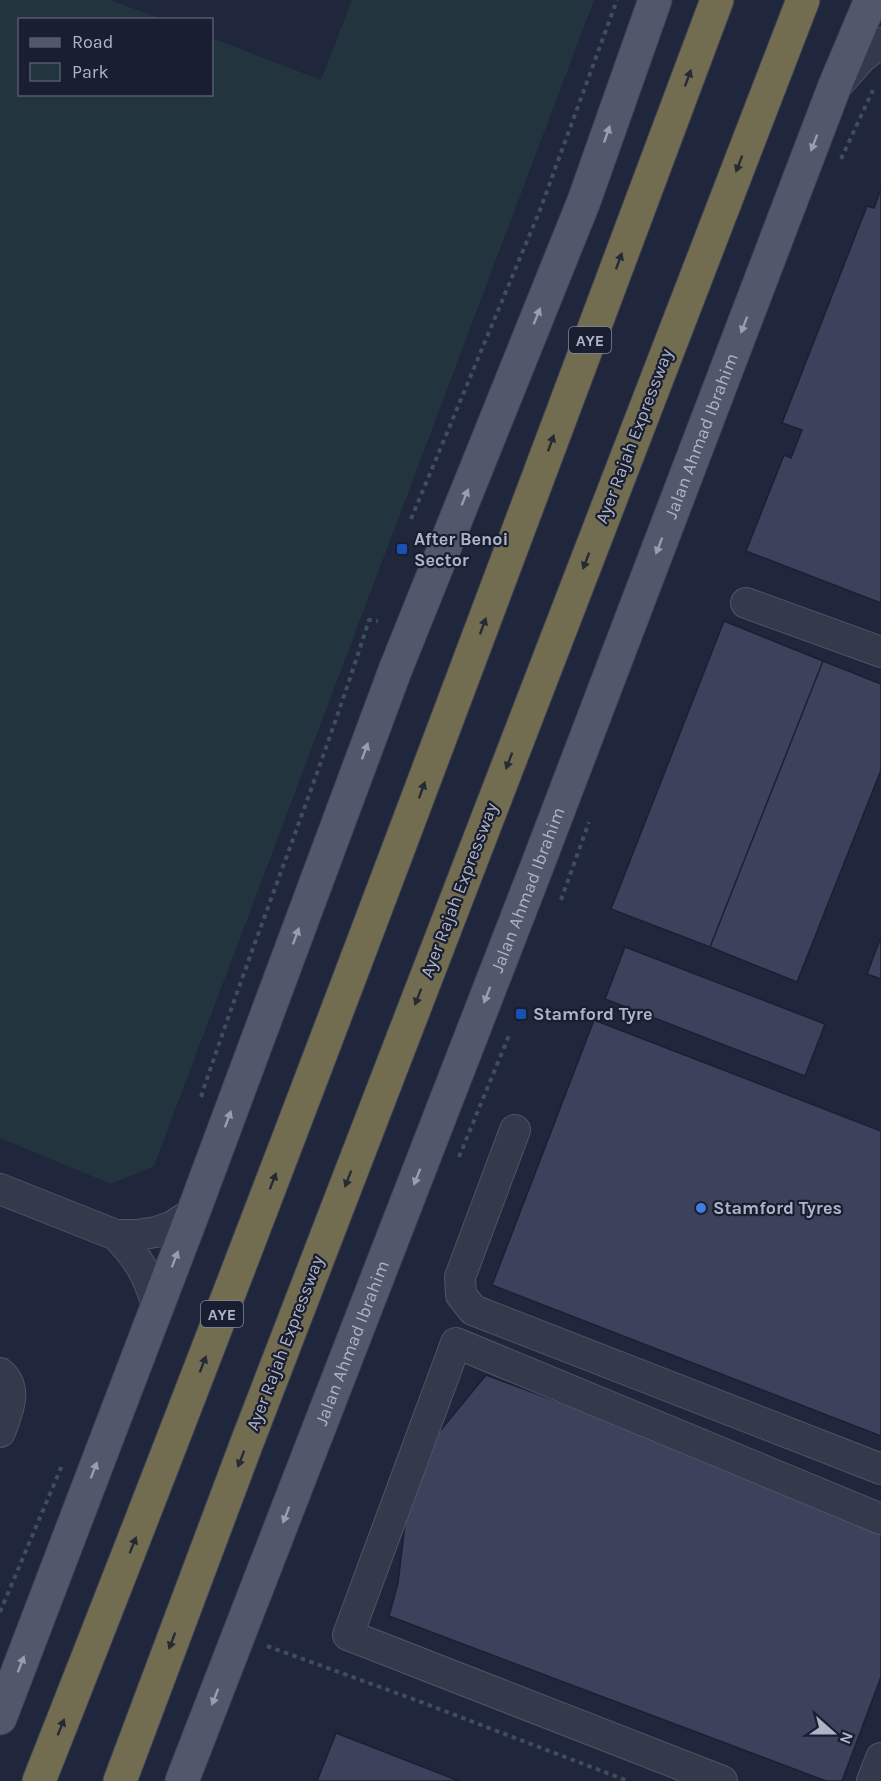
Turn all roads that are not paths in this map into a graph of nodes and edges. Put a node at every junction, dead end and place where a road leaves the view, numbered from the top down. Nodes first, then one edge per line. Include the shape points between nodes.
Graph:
1 (655, 0) edge
2 (717, 0) edge
3 (802, 0) edge
4 (816, 0) edge
5 (871, 0) edge
6 (881, 43) edge
7 (834, 88) junction
8 (760, 109) junction
9 (746, 603) dead end
10 (881, 652) edge
11 (515, 1130) dead end
12 (0, 1189) edge
13 (193, 1213) junction
14 (116, 1235) junction
15 (157, 1305) junction
16 (0, 1373) edge
17 (0, 1432) edge
18 (881, 1469) edge
19 (881, 1519) edge
20 (0, 1718) edge
21 (881, 1758) edge
22 (39, 1781) edge
23 (120, 1781) edge
24 (182, 1781) edge
25 (722, 1781) edge
26 (872, 1781) edge

13 -> 1 main road via 396,668 584,201
22 -> 2 highway, AYE via 175,1438 401,845
3 - 8 highway, Ayer Rajah Expressway
4 - 8 highway
5 - 7 main road, Jalan Ahmad Ibrahim
6 - 7 street via 862,57
7 -> 24 main road, Jalan Ahmad Ibrahim
8 -> 23 highway, Ayer Rajah Expressway
9 - 10 street
11 - 18 street via 460,1276 461,1295 473,1310
12 - 14 street
13 - 14 street via 156,1232
15 -> 13 main road
14 - 15 street via 144,1269
20 -> 15 main road
16 - 17 street via 7,1379 11,1396
19 - 25 street via 456,1343 348,1635
21 - 26 street

